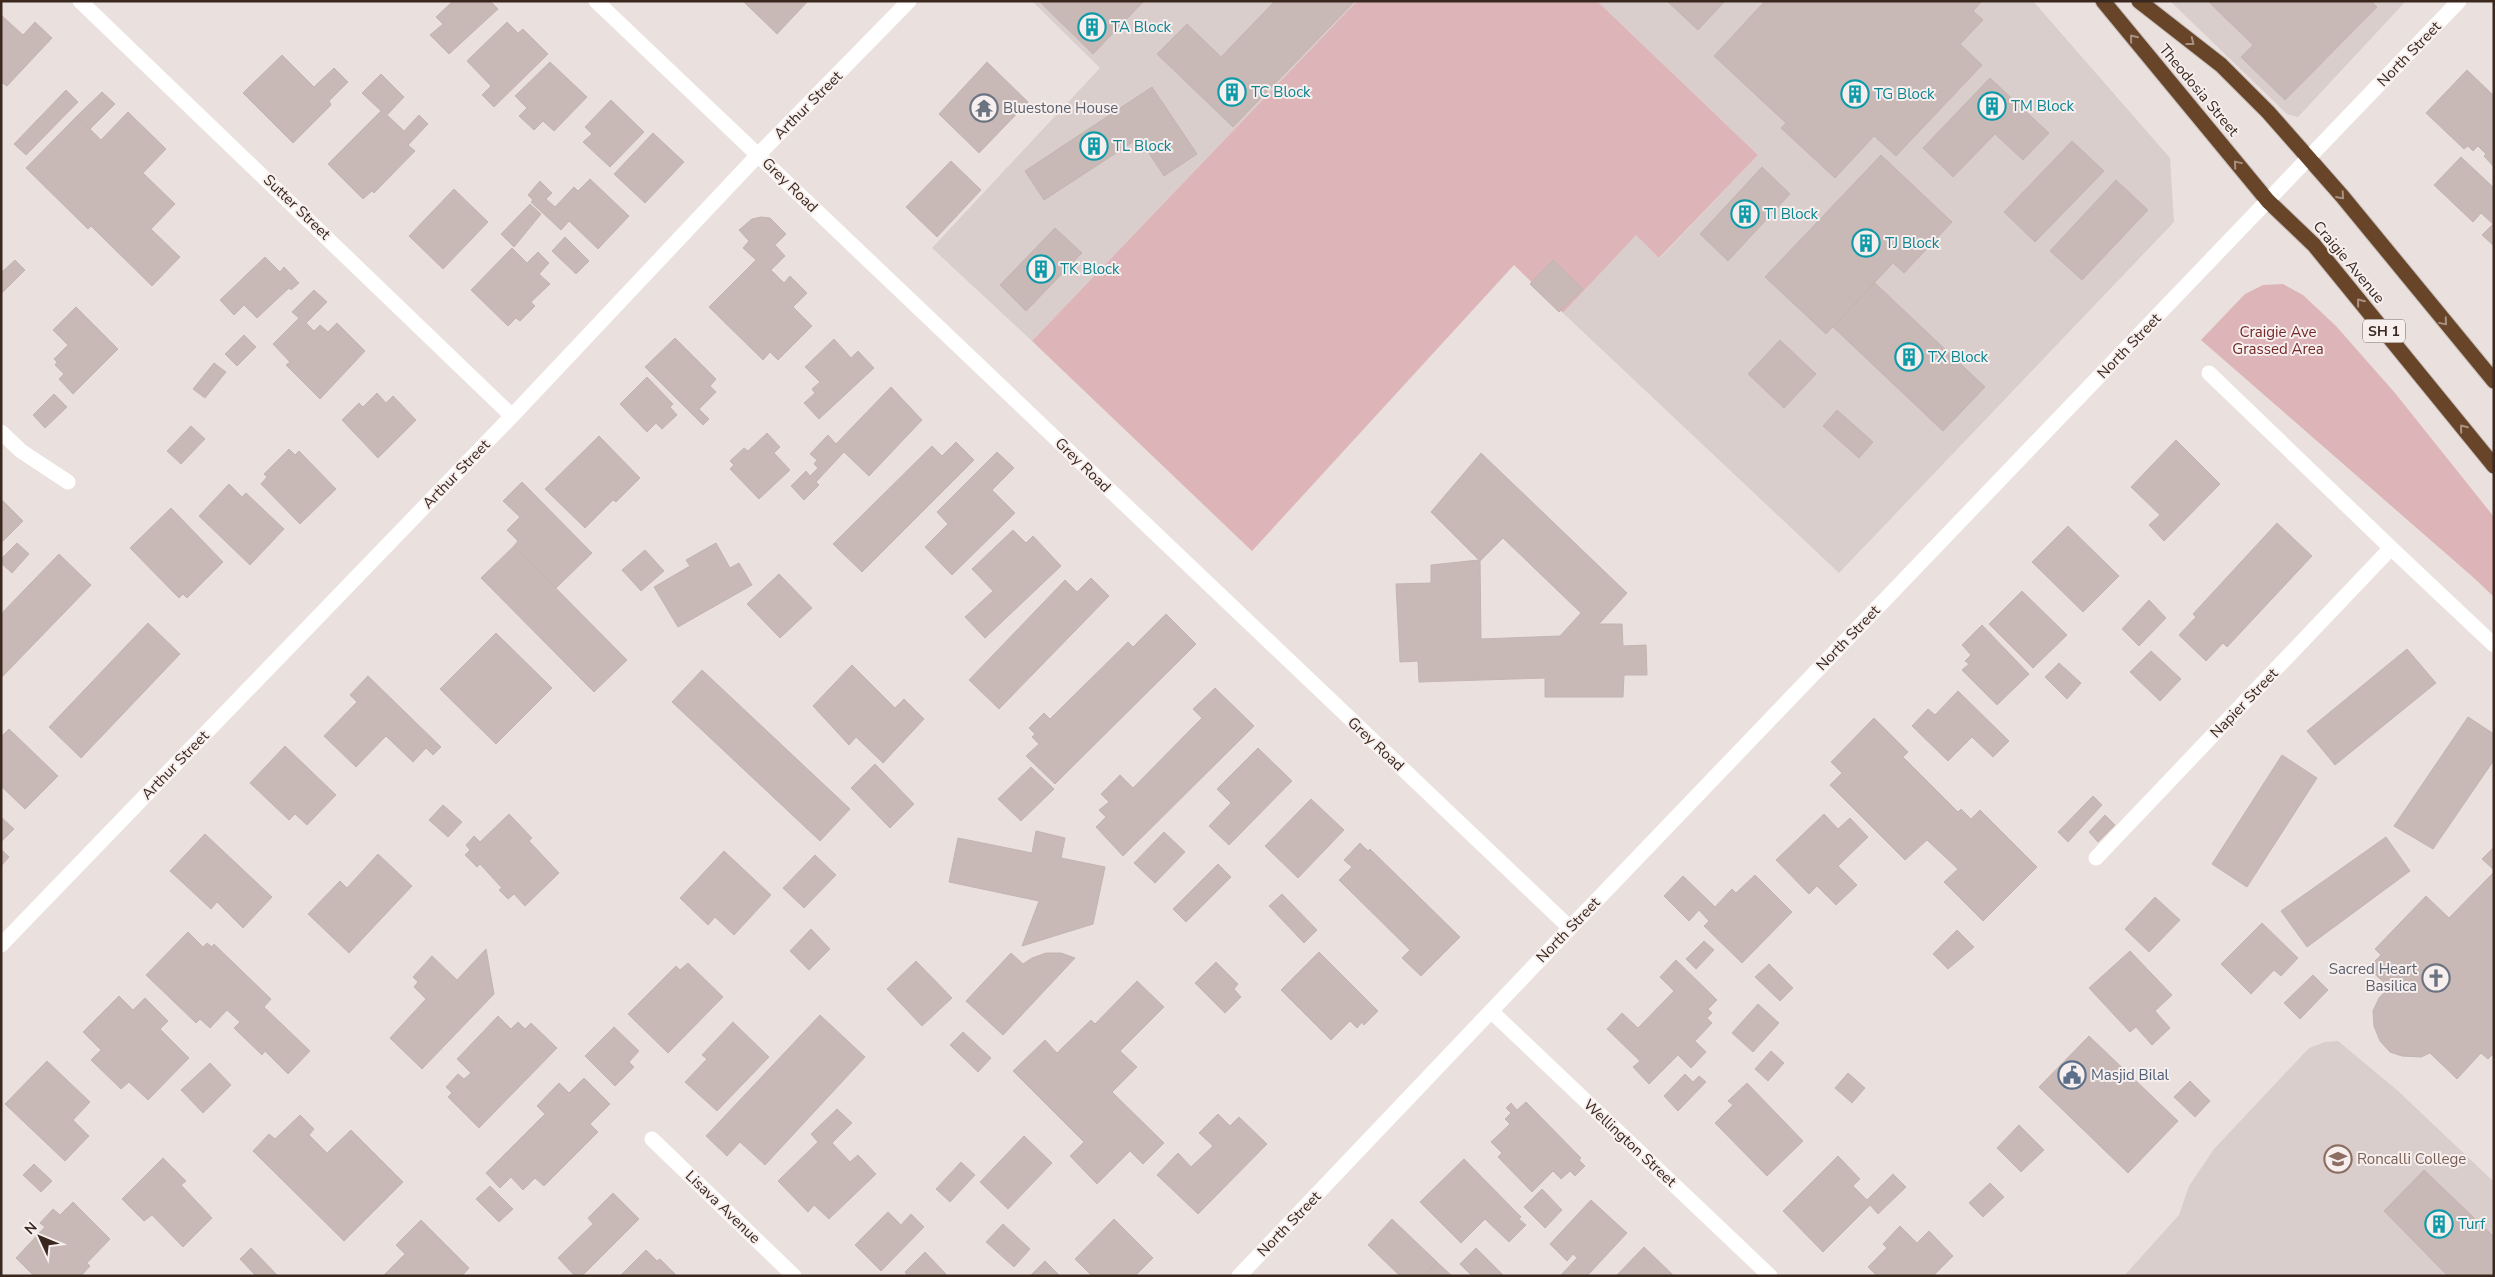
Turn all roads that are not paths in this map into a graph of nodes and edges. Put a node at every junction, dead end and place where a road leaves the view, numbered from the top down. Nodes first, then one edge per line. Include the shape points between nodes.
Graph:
1 (80, 1) edge
2 (596, 1) edge
3 (909, 1) edge
4 (2103, 1) edge
5 (2139, 1) edge
6 (2459, 1) edge
7 (758, 155) junction
8 (2308, 160) junction
9 (2268, 201) junction
10 (2209, 373) dead end
11 (2494, 381) edge
12 (512, 416) junction
13 (1, 432) edge
14 (2494, 466) edge
15 (68, 482) dead end
16 (2391, 548) junction
17 (2494, 645) edge
18 (2096, 858) dead end
19 (1570, 928) junction
20 (1, 945) edge
21 (1491, 1011) junction
22 (652, 1139) dead end
23 (794, 1276) edge
24 (1239, 1276) edge
25 (1770, 1276) edge

1 - 12 street, Sutter Street
2 - 7 street, Grey Road
3 - 7 street, Arthur Street
9 -> 4 highway, Theodosia Street / SH 1
5 -> 8 highway, Theodosia Street via 2221,65 2268,112
6 - 8 street, North Street
7 - 12 street, Arthur Street
7 - 19 street, Grey Road
8 - 9 street, North Street
8 -> 11 highway via 2342,196
14 -> 9 highway, Craigie Avenue / SH 1 via 2314,246
9 - 19 street, North Street
10 - 16 street
12 - 20 street, Arthur Street
13 - 15 street via 21,451
16 - 17 street
16 - 18 street, Napier Street
19 - 21 street, North Street
21 - 24 street, North Street
21 - 25 street, Wellington Street
22 - 23 street, Lisava Avenue

